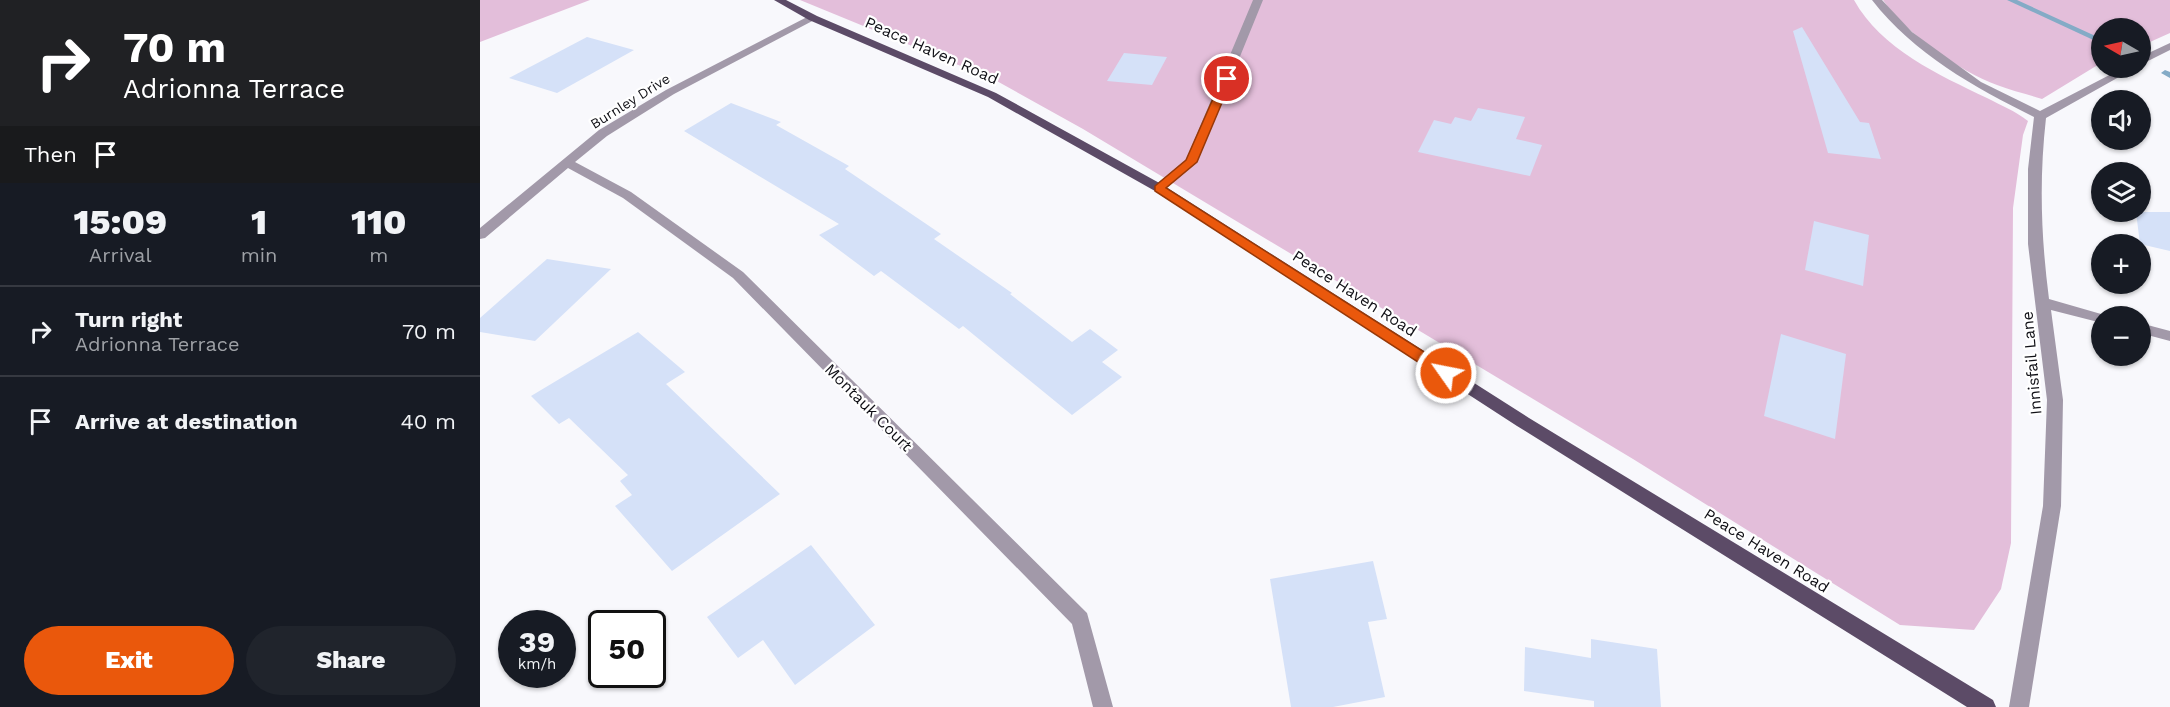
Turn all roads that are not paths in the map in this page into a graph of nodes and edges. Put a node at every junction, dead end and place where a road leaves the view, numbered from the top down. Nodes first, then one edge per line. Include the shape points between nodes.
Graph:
1 (778, 0) edge
2 (1258, 0) edge
3 (1877, 0) edge
4 (813, 18) junction
5 (2170, 46) edge
6 (2151, 56) edge
7 (2111, 78) edge
8 (2040, 116) junction
9 (567, 163) junction
10 (1159, 188) junction
11 (480, 235) edge
12 (2044, 303) junction
13 (2091, 315) edge
14 (2151, 331) edge
15 (2170, 336) edge
16 (1103, 707) edge
17 (1986, 707) edge
18 (2019, 707) edge

1 - 4 main road, Peace Haven Road
2 - 10 street via 1191,162
3 - 8 street via 1908,34 1977,84
4 - 9 street, Burnley Drive via 670,92 603,133
4 - 10 main road, Peace Haven Road via 992,95
5 - 6 street
7 - 8 street
8 - 12 street, Innisfail Lane via 2034,169 2035,244
9 - 11 street, Burnley Drive
9 - 16 street, Montauk Court via 627,195 738,275 1080,619
10 - 17 main road, Peace Haven Road via 1523,422
12 - 13 street
12 - 18 street, Innisfail Lane via 2055,400 2052,506
14 - 15 street

